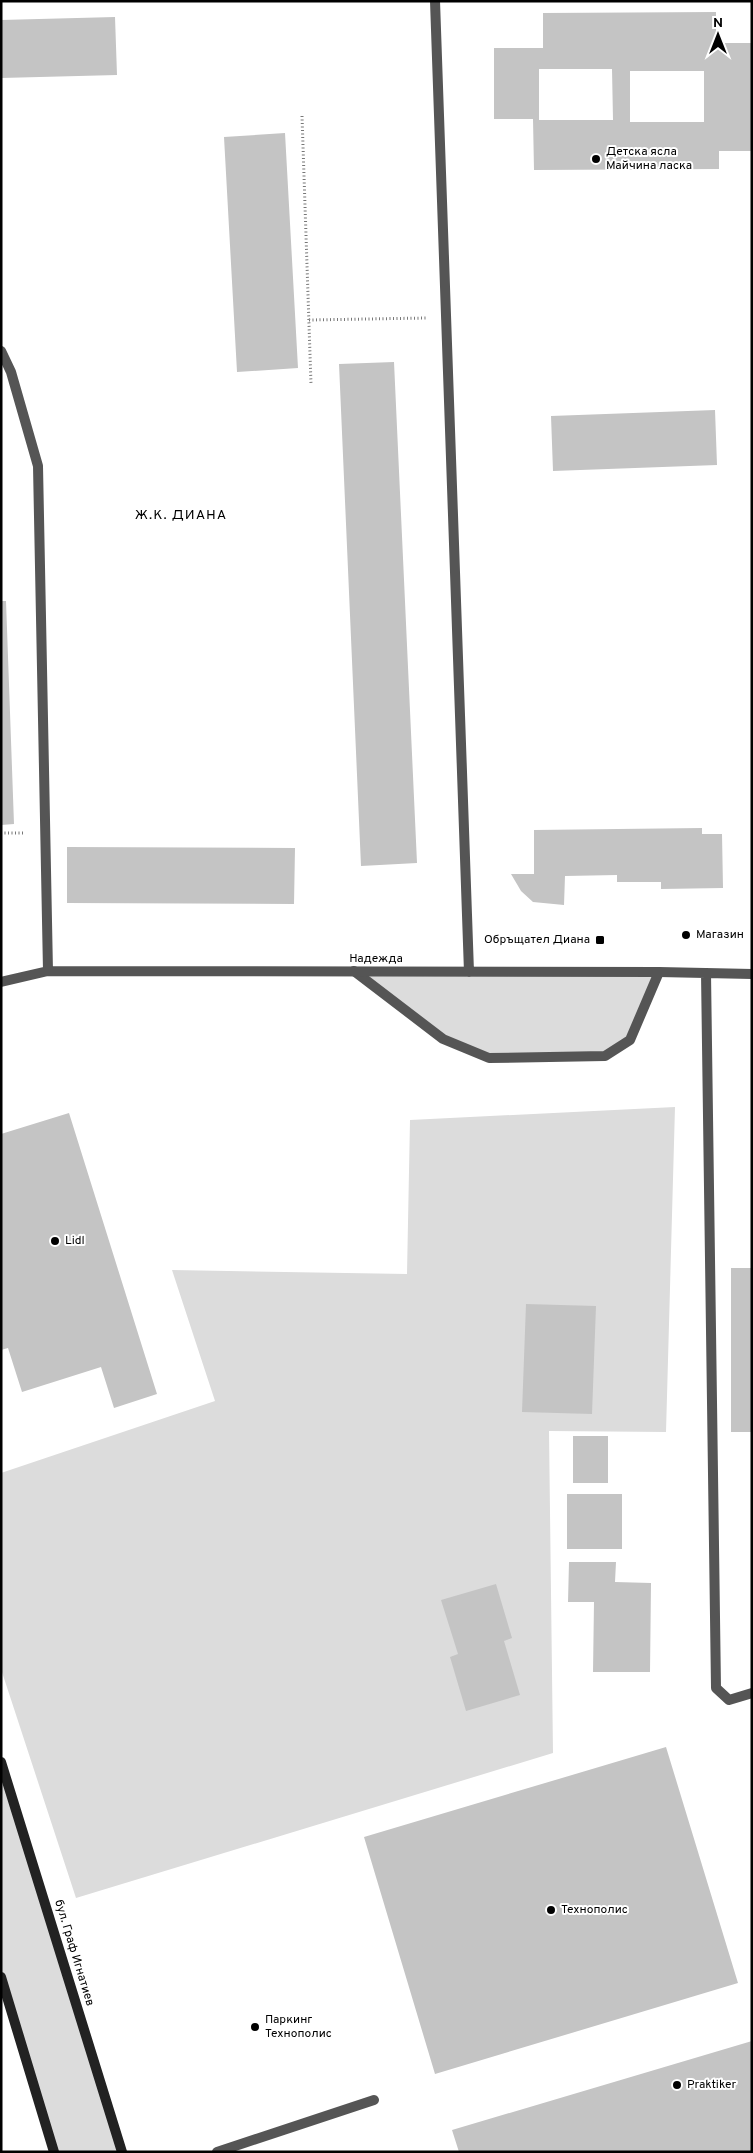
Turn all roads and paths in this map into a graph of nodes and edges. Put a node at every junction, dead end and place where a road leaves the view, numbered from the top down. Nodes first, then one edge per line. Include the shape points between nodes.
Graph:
1 (435, 1) edge
2 (302, 116) dead end
3 (446, 317) junction
4 (309, 320) junction
5 (1, 351) edge
6 (311, 384) dead end
7 (48, 971) junction
8 (354, 971) junction
9 (469, 972) junction
10 (659, 972) junction
11 (706, 973) junction
12 (752, 974) edge
13 (1, 982) edge
14 (752, 1693) edge
15 (1, 1762) edge
16 (1, 1977) edge
17 (374, 2100) dead end
18 (54, 2152) edge
19 (122, 2152) edge
20 (217, 2152) edge

1 - 3 street
2 - 4 path
3 - 4 path
3 - 9 street
4 - 6 path
5 - 7 street via 11,372 38,466
7 - 8 street, Надежда
7 - 13 street, Надежда
8 - 9 street, Надежда
8 - 10 street via 443,1038 489,1058 605,1056 630,1040
9 - 10 street, Надежда
10 - 11 street, Надежда
11 - 12 street, Надежда
11 - 14 street via 716,1688 729,1700
15 - 19 main road, бул. Граф Игнатиев
16 - 18 main road
17 - 20 street

